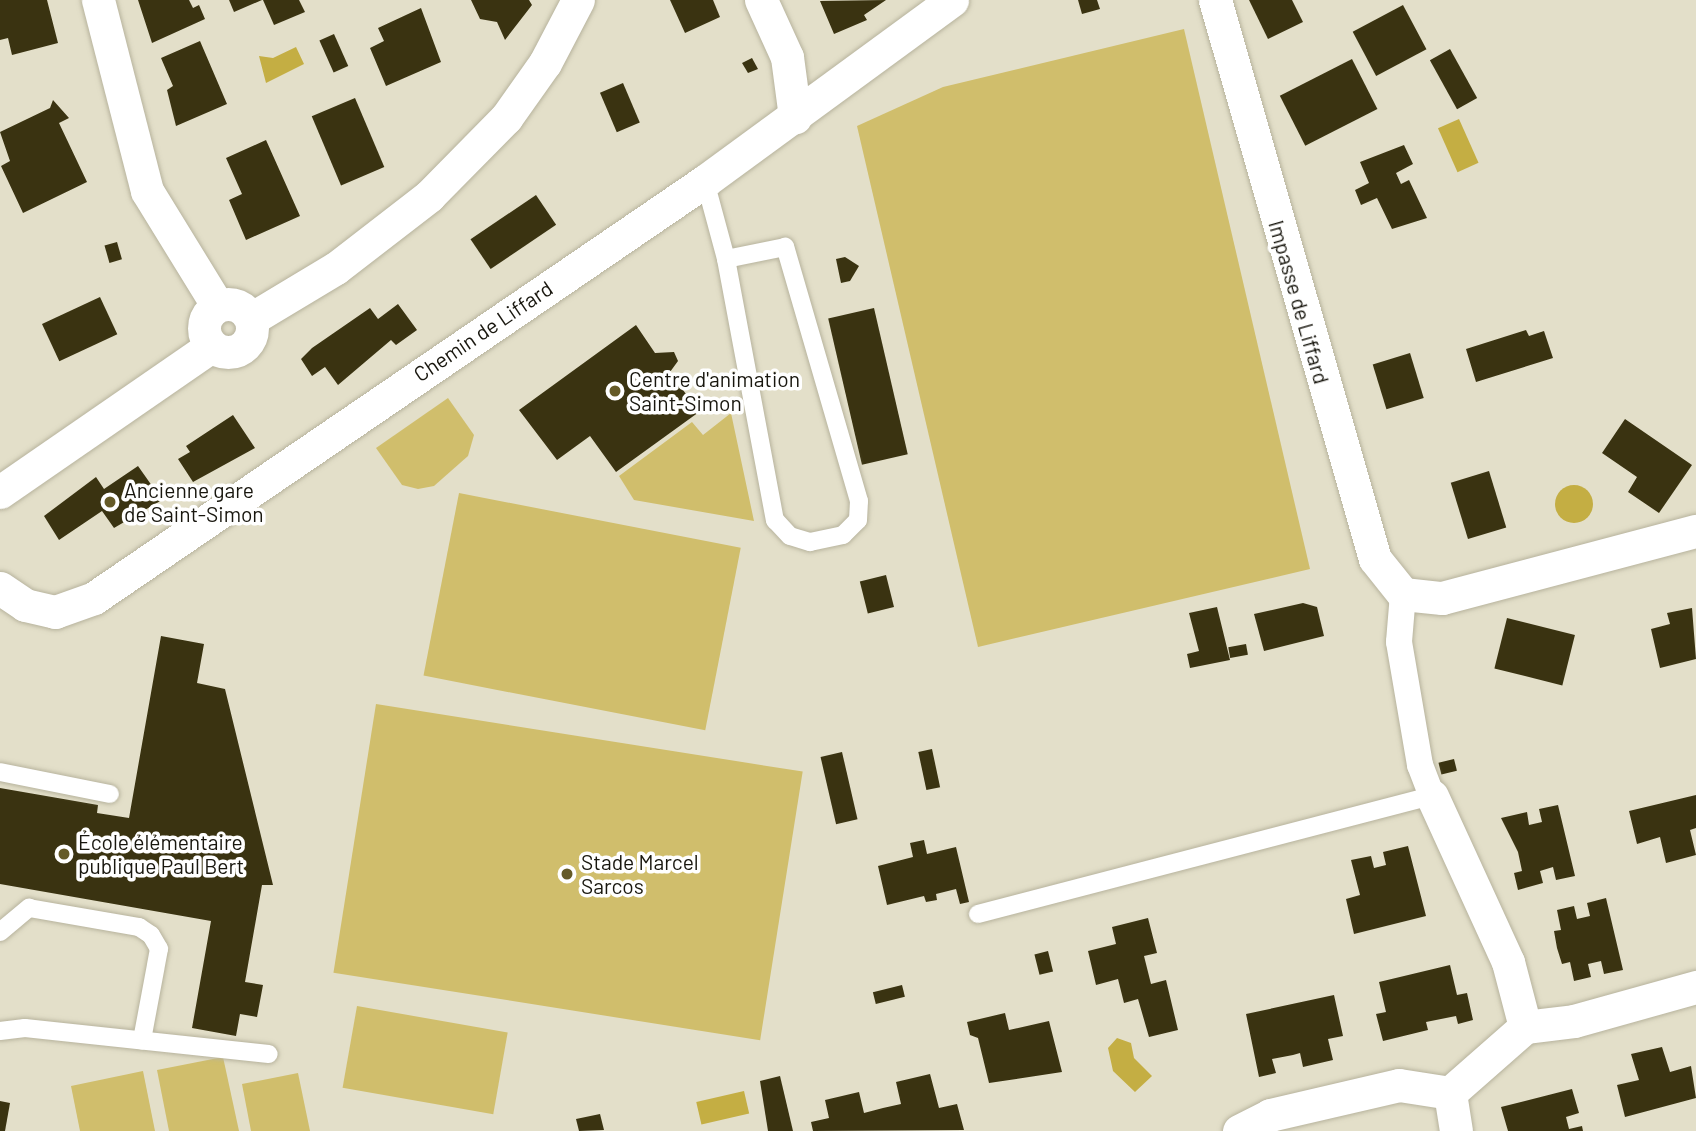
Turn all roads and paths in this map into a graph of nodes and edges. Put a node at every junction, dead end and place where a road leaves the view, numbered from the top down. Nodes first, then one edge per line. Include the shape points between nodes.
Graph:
1 (98, 0) edge
2 (578, 0) edge
3 (761, 0) edge
4 (952, 0) edge
5 (1215, 0) edge
6 (795, 117) junction
7 (705, 181) junction
8 (726, 260) junction
9 (217, 305) junction
10 (251, 319) junction
11 (212, 346) junction
12 (0, 492) edge
13 (1696, 531) edge
14 (1403, 594) junction
15 (12, 596) edge
16 (0, 772) edge
17 (110, 794) dead end
18 (1432, 796) junction
19 (978, 914) dead end
20 (0, 932) edge
21 (1696, 987) edge
22 (1525, 1027) junction
23 (0, 1031) edge
24 (142, 1040) junction
25 (270, 1054) dead end
26 (1450, 1093) junction
27 (1240, 1131) edge
28 (1456, 1131) edge

1 - 9 street via 147,191
2 - 10 street via 545,63 506,118 429,196 335,268
3 - 6 street via 787,57
4 - 6 street, Chemin de Liffard
5 - 14 street, Impasse de Liffard via 1375,559
6 - 7 street, Chemin de Liffard
7 - 8 lane
7 - 15 street, Chemin de Liffard via 94,598 55,612
8 - 8 lane via 775,520 790,536 810,542 843,536 858,520 859,500 785,247
9 - 10 street via 241,307
9 - 11 street via 206,316 203,331
10 - 11 street via 250,338 243,348 228,353
11 - 12 street
13 - 14 street via 1442,598
14 - 18 street via 1399,642 1420,765
16 - 17 lane
18 - 19 lane
18 - 22 street via 1508,962
20 - 24 lane via 29,908 139,927 151,935 159,949
21 - 22 street via 1574,1021
22 - 26 street
23 - 24 lane via 24,1028
24 - 25 lane
26 - 27 street via 1399,1085 1270,1115
26 - 28 street

